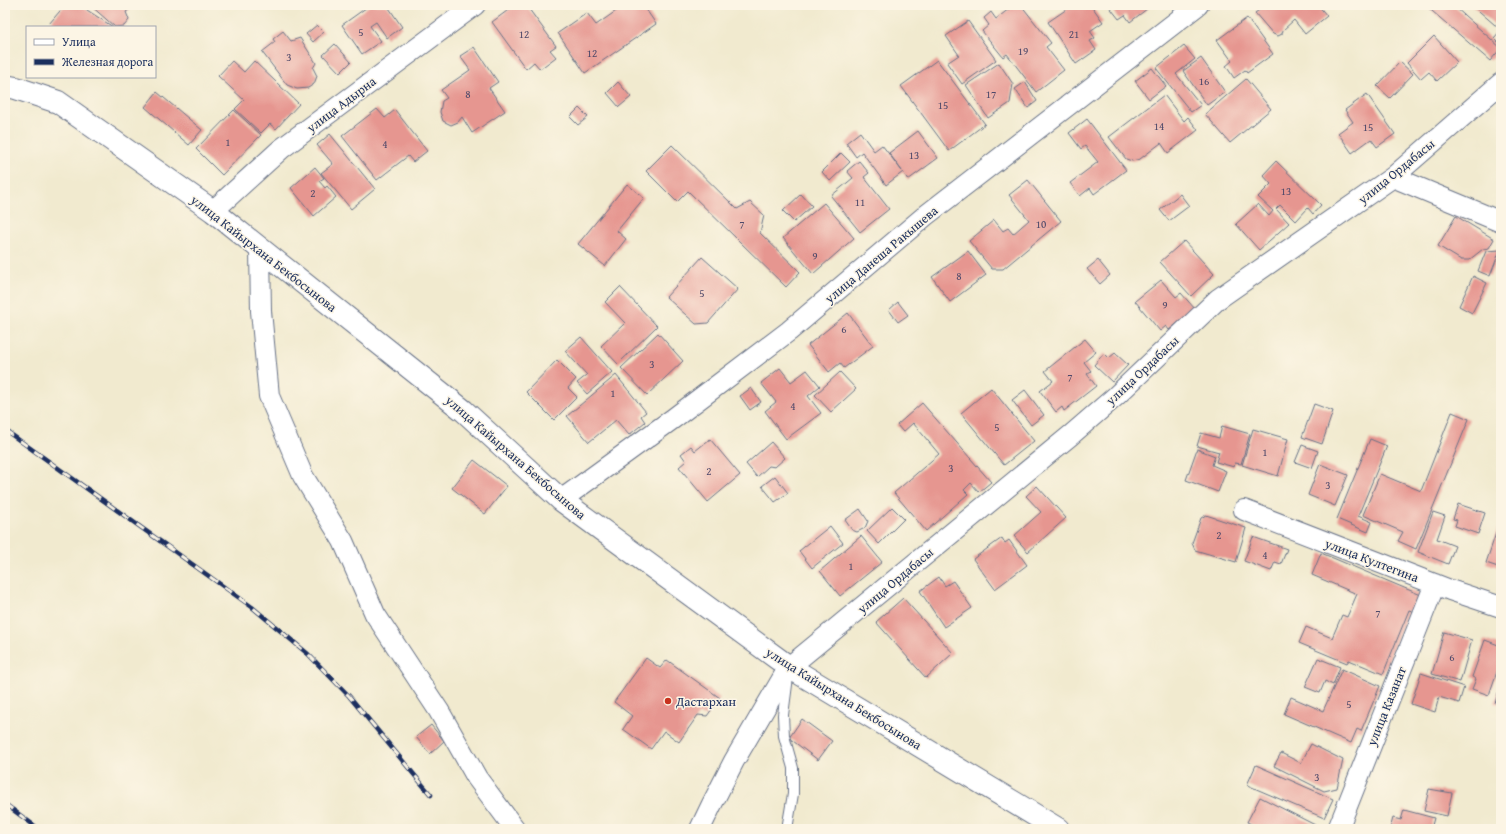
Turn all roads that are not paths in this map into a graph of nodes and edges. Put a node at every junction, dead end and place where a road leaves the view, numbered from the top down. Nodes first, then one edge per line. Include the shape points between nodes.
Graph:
1 (475, 5) edge
2 (1198, 5) edge
3 (1501, 83) edge
4 (5, 86) edge
5 (1393, 178) junction
6 (213, 211) junction
7 (1501, 222) edge
8 (260, 249) junction
9 (561, 500) junction
10 (1244, 510) dead end
11 (1435, 584) junction
12 (1501, 607) edge
13 (789, 667) junction
14 (515, 829) edge
15 (700, 829) edge
16 (787, 829) edge
17 (1058, 829) edge
18 (1338, 829) edge

1 - 6 street, улица Адырна via 282,149
2 - 9 street, улица Данеша Ракышева via 925,216 789,331
3 - 5 street, улица Ордабасы
4 - 6 street, улица Кайырхана Бекбосынова via 58,102
5 - 7 street
5 - 13 street, улица Ордабасы via 1218,299 1071,435
6 - 8 street, улица Кайырхана Бекбосынова
8 - 9 street, улица Кайырхана Бекбосынова via 464,411
8 - 14 street via 261,311 269,396 303,476 343,541 375,614 439,711 477,778
9 - 13 street, улица Кайырхана Бекбосынова
10 - 11 street, улица Култегина
11 - 12 street, улица Култегина
11 - 18 street, улица Казанат
13 - 15 street via 734,761
13 - 16 lane via 783,715 784,736 793,768 793,794
13 - 17 street, улица Кайырхана Бекбосынова

